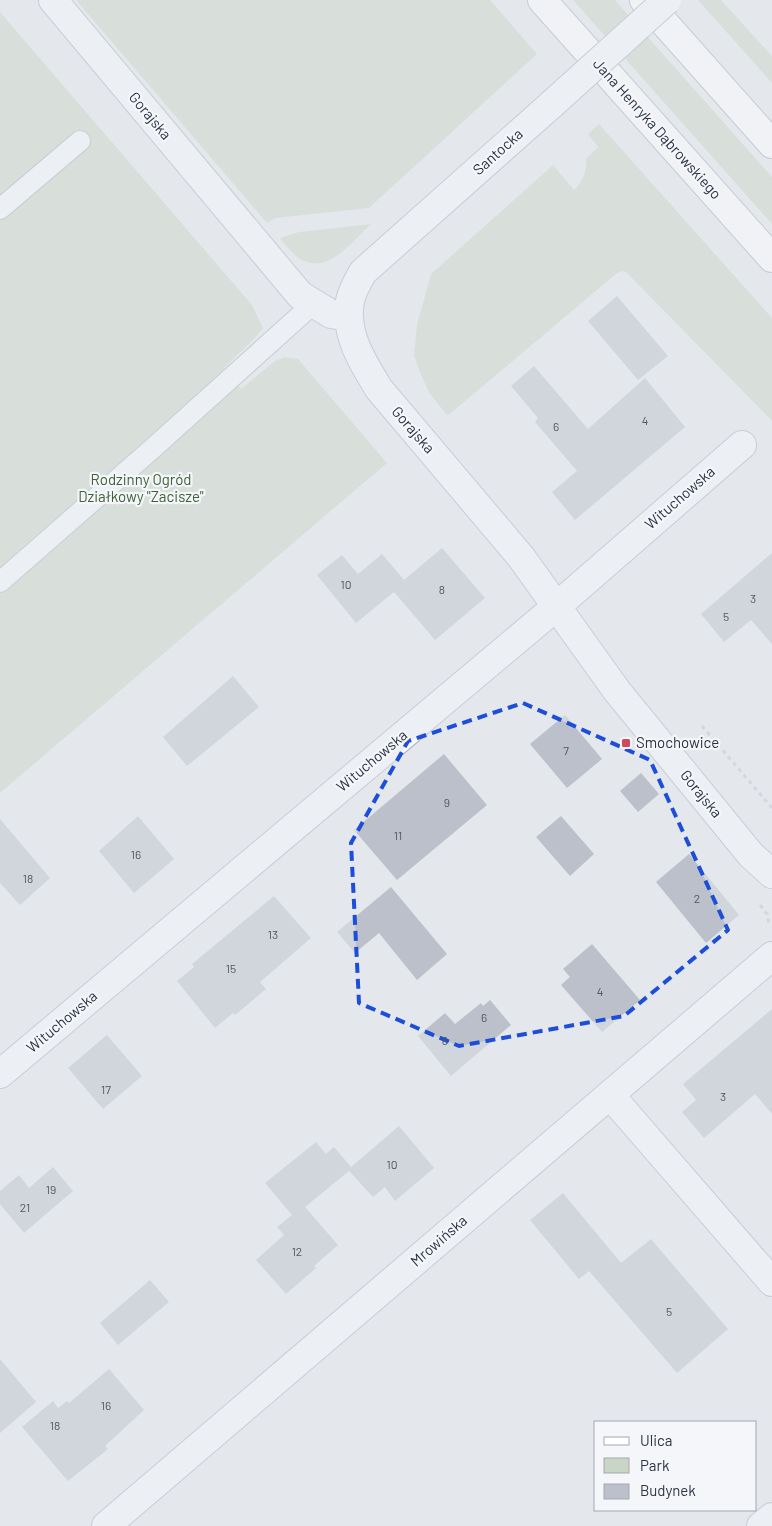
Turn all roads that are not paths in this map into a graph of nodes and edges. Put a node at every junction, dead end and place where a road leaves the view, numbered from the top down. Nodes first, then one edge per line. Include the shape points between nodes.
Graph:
1 (53, 0) edge
2 (542, 0) edge
3 (644, 0) edge
4 (667, 0) edge
5 (80, 141) dead end
6 (772, 144) edge
7 (0, 209) edge
8 (772, 258) edge
9 (313, 304) junction
10 (349, 317) junction
11 (742, 445) dead end
12 (2, 577) edge
13 (557, 606) junction
14 (772, 874) edge
15 (772, 956) edge
16 (0, 1074) edge
17 (610, 1095) junction
18 (772, 1282) edge
19 (772, 1517) edge
20 (106, 1526) edge
21 (761, 1526) edge

1 - 9 street, Gorajska via 300,294
2 - 8 main road, Jana Henryka Dąbrowskiego
3 - 6 main road
4 - 10 street, Santocka, bridge via 362,272 350,300
5 - 7 lane
9 - 10 street, Gorajska via 332,314
9 - 12 lane via 152,450
10 - 13 street, Gorajska via 354,342 380,390 521,557
11 - 13 street, Wituchowska
13 - 14 street, Gorajska via 616,691 751,855
13 - 16 street, Wituchowska
15 - 17 street, Mrowińska
17 - 18 street
17 - 20 street, Mrowińska
19 - 21 street

